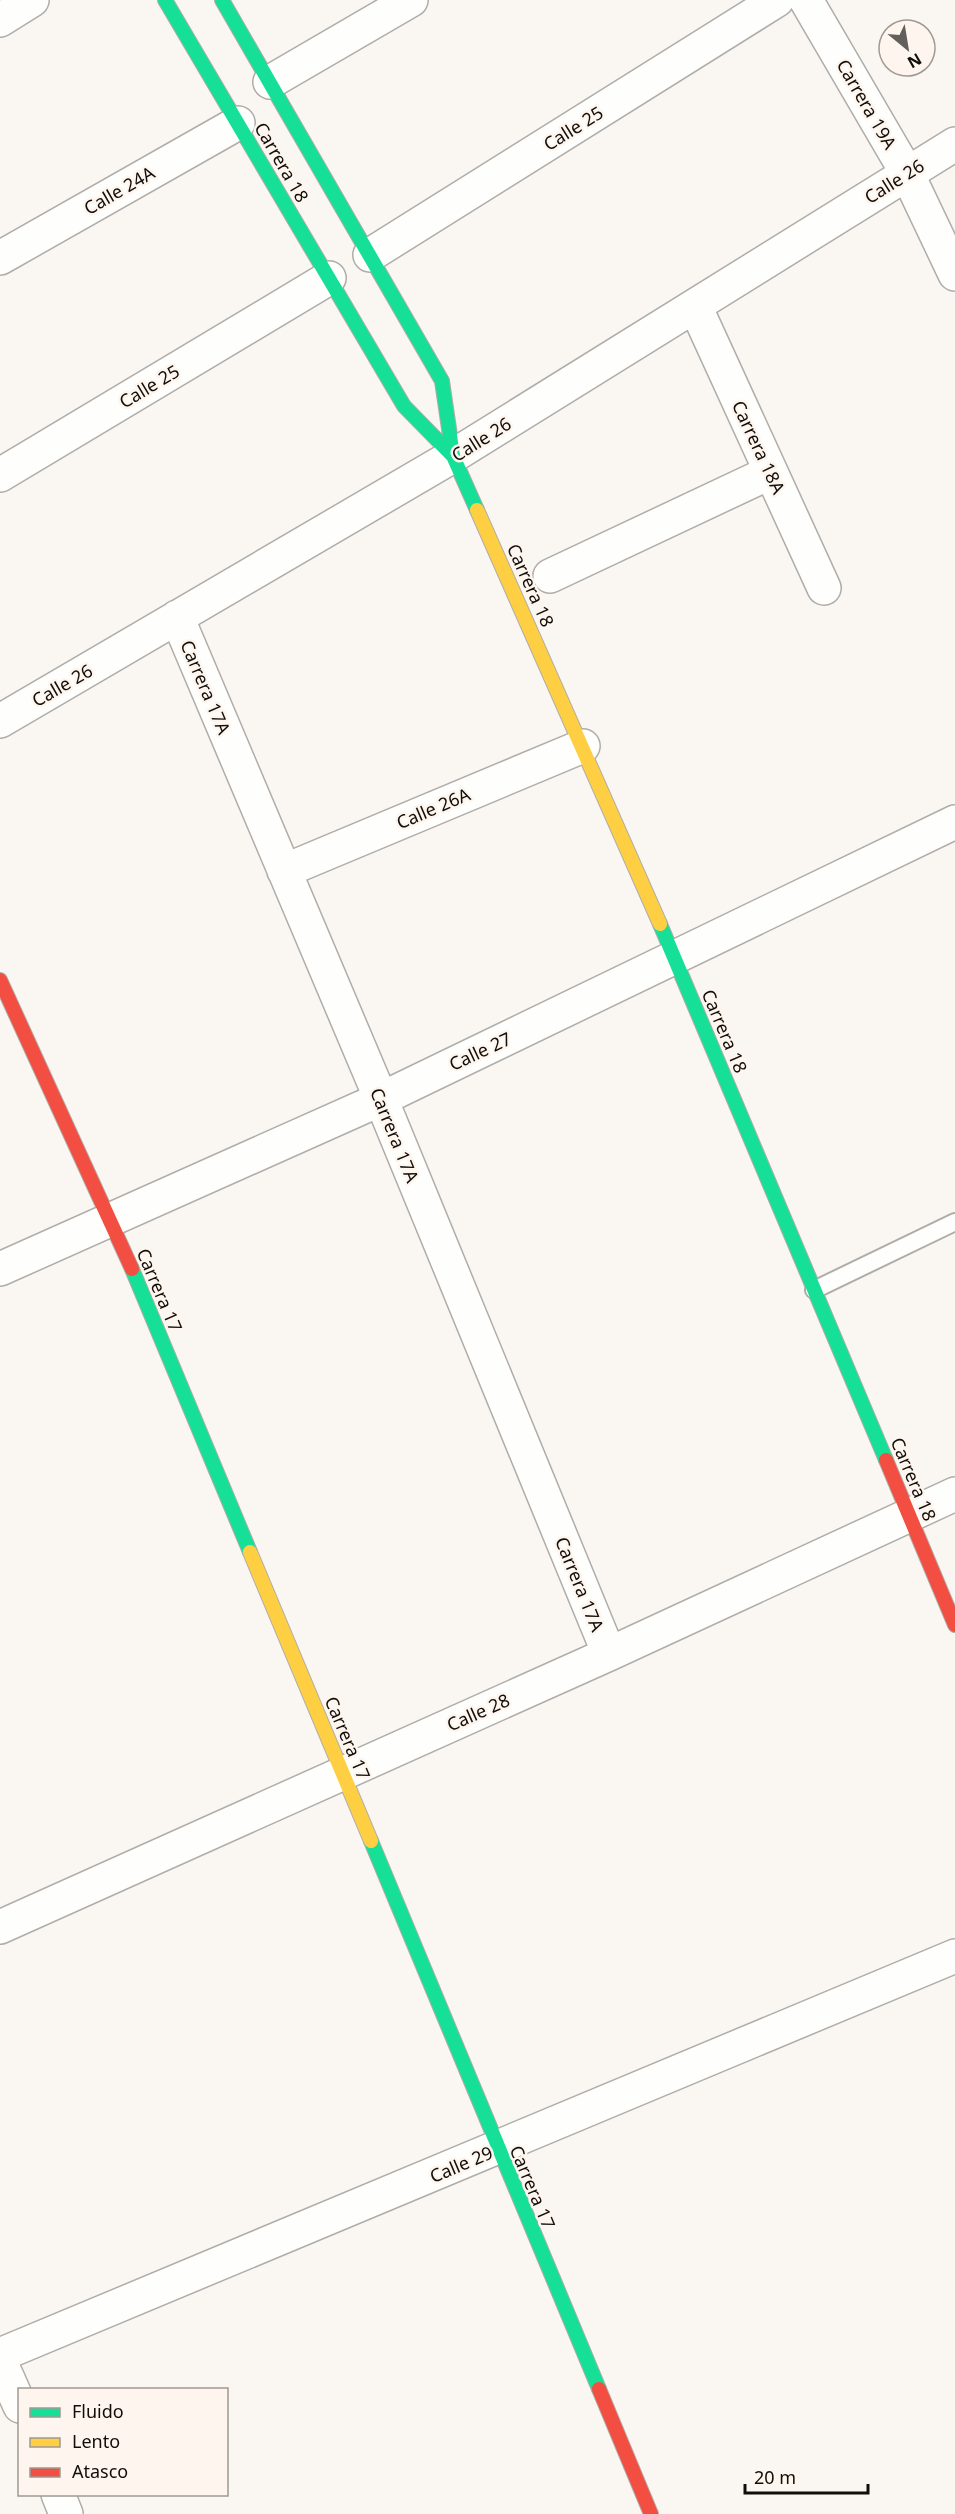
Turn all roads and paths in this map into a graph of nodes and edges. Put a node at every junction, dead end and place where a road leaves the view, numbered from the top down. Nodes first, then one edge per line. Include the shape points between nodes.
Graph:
1 (32, 0) edge
2 (165, 0) edge
3 (222, 0) edge
4 (411, 0) edge
5 (777, 0) edge
6 (806, 0) edge
7 (0, 20) edge
8 (270, 82) junction
9 (238, 123) junction
10 (955, 144) edge
11 (907, 173) junction
12 (370, 255) junction
13 (0, 258) edge
14 (955, 274) edge
15 (329, 278) junction
16 (695, 306) junction
17 (453, 456) junction
18 (771, 472) junction
19 (0, 475) edge
20 (549, 576) dead end
21 (824, 588) dead end
22 (177, 617) junction
23 (0, 721) edge
24 (583, 746) junction
25 (955, 822) edge
26 (284, 871) junction
27 (675, 959) junction
28 (0, 980) edge
29 (9, 1023) edge
30 (381, 1099) junction
31 (112, 1221) junction
32 (955, 1222) edge
33 (0, 1269) edge
34 (814, 1290) junction
35 (955, 1494) edge
36 (909, 1514) junction
37 (955, 1624) edge
38 (609, 1654) junction
39 (344, 1773) junction
40 (0, 1927) edge
41 (955, 1956) edge
42 (497, 2149) junction
43 (0, 2355) edge
44 (0, 2361) edge
45 (18, 2402) edge
46 (59, 2496) edge
47 (66, 2514) edge
48 (651, 2514) edge

1 - 7 street
2 - 9 street, Carrera 18
3 - 8 street, Carrera 18
4 - 8 street
5 - 12 street, Calle 25
6 - 11 street, Carrera 19A
8 - 12 street, Carrera 18
9 - 13 street, Calle 24A
9 - 15 street, Carrera 18
10 - 11 street, Calle 26
11 - 14 street, Carrera 19A
11 - 16 street, Calle 26
12 - 17 street, Carrera 18 via 442,381
15 - 17 street, Carrera 18 via 404,405
15 - 19 street, Calle 25
16 - 17 street, Calle 26
16 - 18 street, Carrera 18A
17 - 22 street, Calle 26
17 - 24 street, Carrera 18
18 - 20 street
18 - 21 street, Carrera 18A
22 - 23 street, Calle 26
22 - 26 street, Carrera 17A
24 - 26 street, Calle 26A
24 - 27 street, Carrera 18
25 - 27 street, Calle 27
26 - 30 street, Carrera 17A
27 - 30 street, Calle 27
27 - 34 street, Carrera 18
28 - 29 street, Carrera 17
29 - 31 street, Carrera 17
30 - 31 street, Calle 27
30 - 38 street, Carrera 17A
31 - 33 street, Calle 27
31 - 39 street, Carrera 17
32 - 34 lane
34 - 36 street, Carrera 18
35 - 36 street, Calle 28
36 - 37 street, Carrera 18
36 - 38 street, Calle 28
38 - 39 street, Calle 28
39 - 40 street, Calle 28
39 - 42 street, Carrera 17
41 - 42 street, Calle 29
42 - 43 street, Calle 29
42 - 48 street, Carrera 17
44 - 45 street
46 - 47 street

